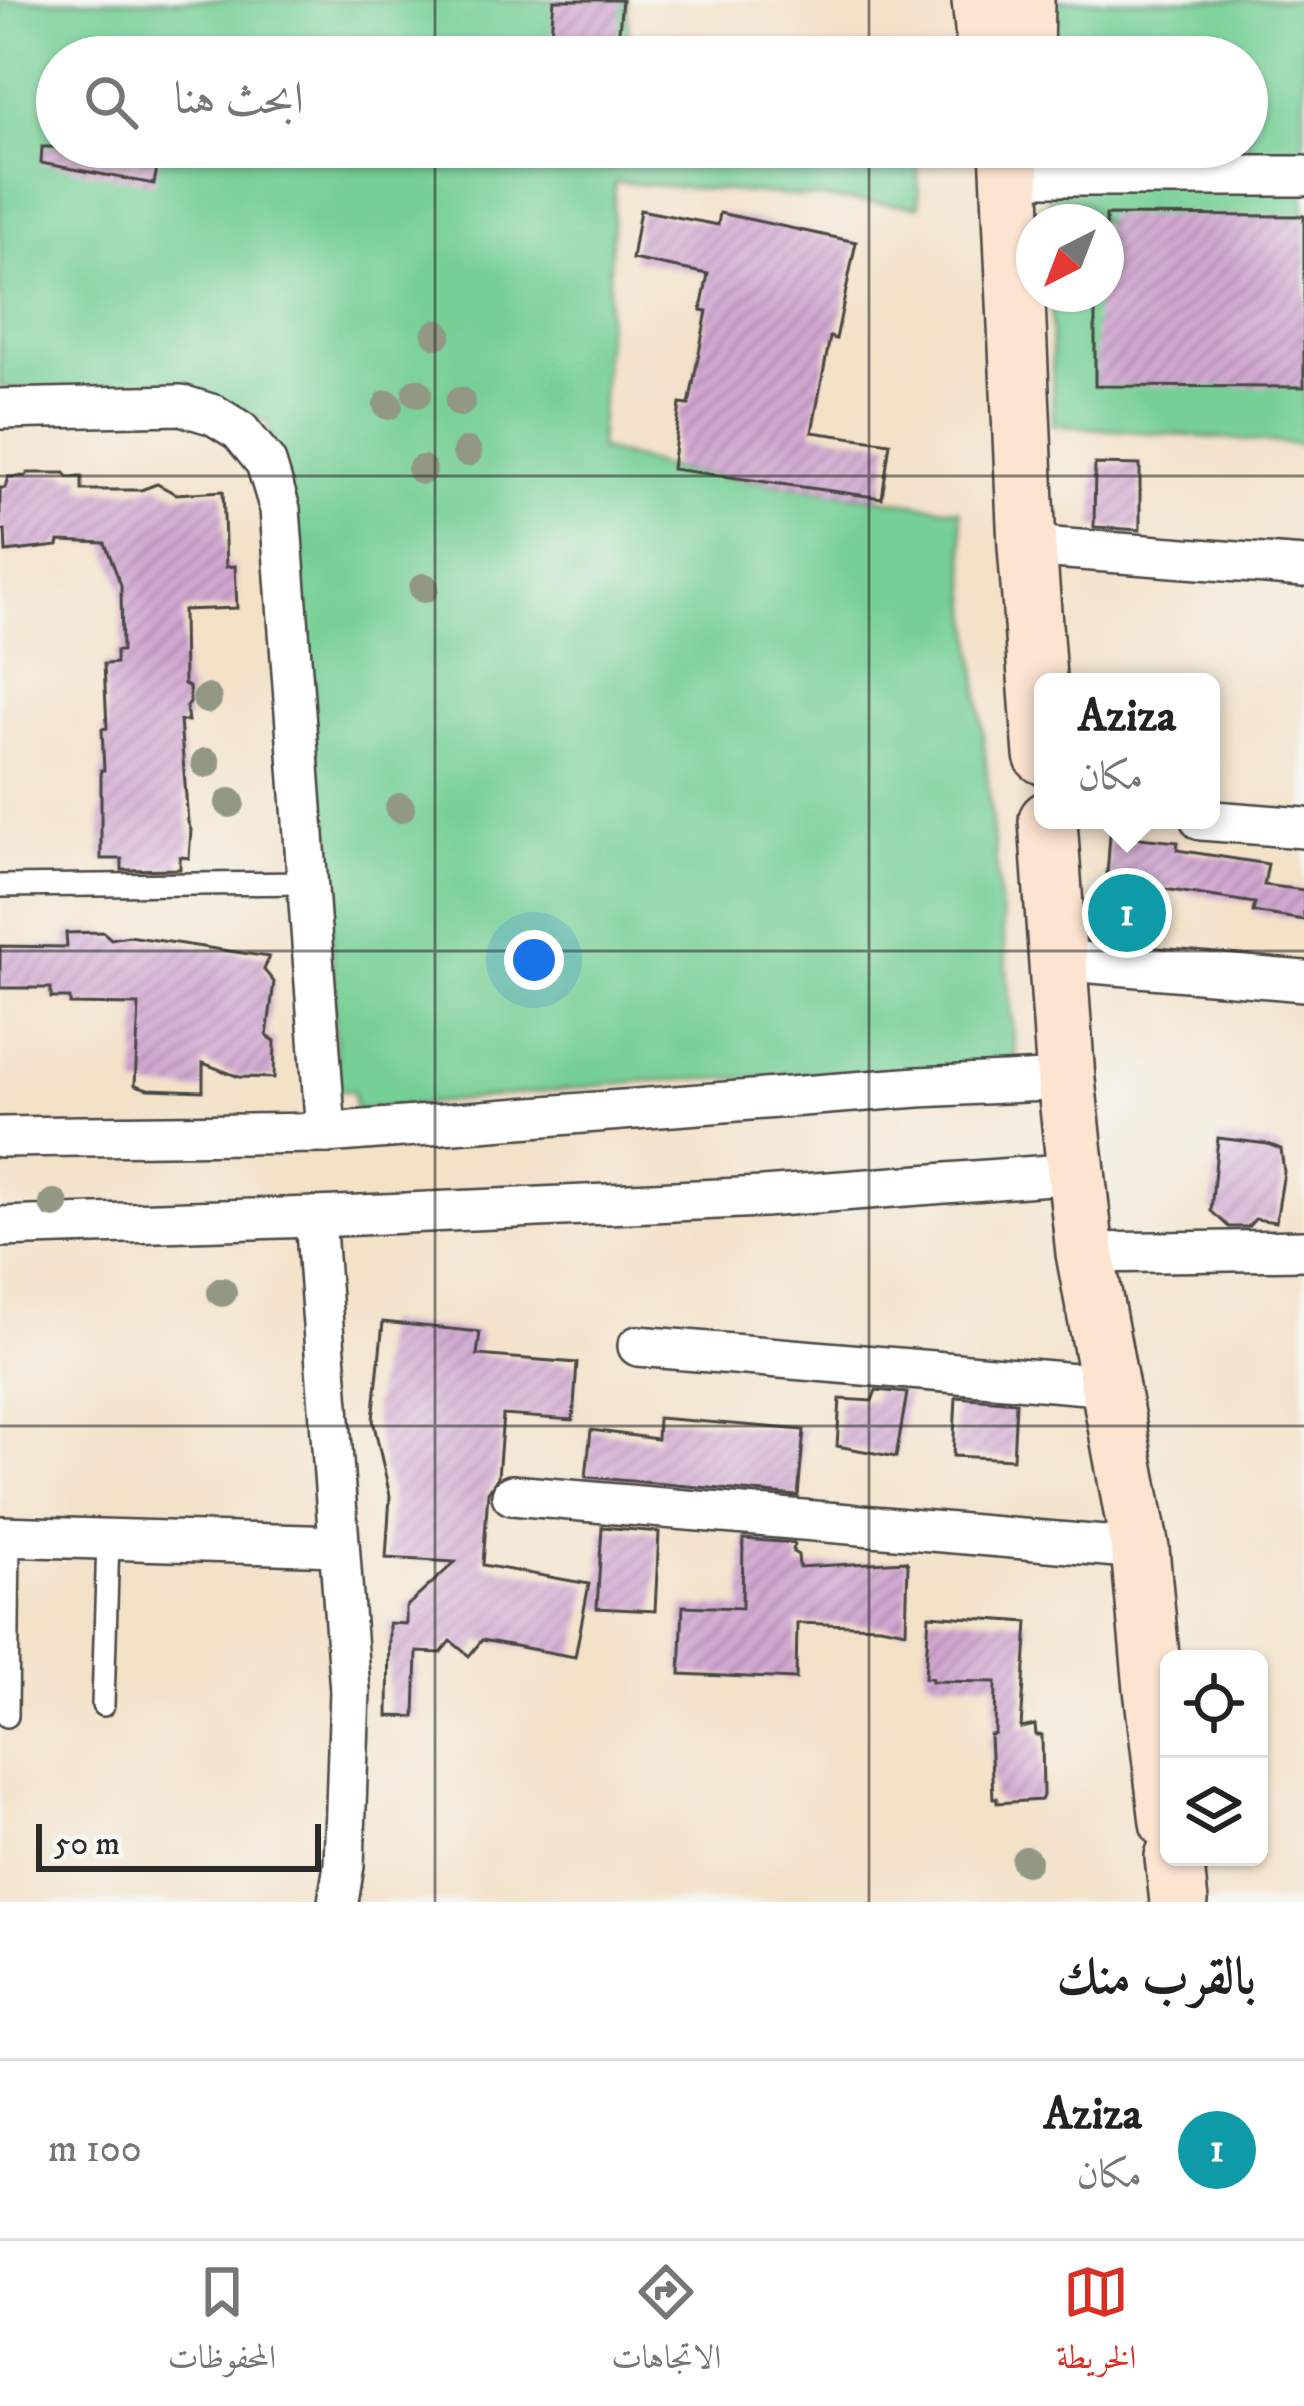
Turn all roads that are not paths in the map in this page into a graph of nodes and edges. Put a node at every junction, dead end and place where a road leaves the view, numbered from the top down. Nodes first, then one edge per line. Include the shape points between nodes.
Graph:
1 (981, 0) edge
2 (1024, 0) edge
3 (985, 36) edge
4 (1024, 36) edge
5 (1010, 168) edge
6 (1136, 168) edge
7 (1304, 176) edge
8 (0, 409) edge
9 (1028, 546) junction
10 (1304, 567) edge
11 (1037, 673) edge
12 (1220, 821) edge
13 (1304, 828) edge
14 (1049, 829) edge
15 (308, 883) junction
16 (0, 886) edge
17 (1057, 960) junction
18 (1304, 981) edge
19 (1066, 1079) junction
20 (326, 1133) junction
21 (0, 1137) edge
22 (1076, 1173) junction
23 (315, 1217) junction
24 (0, 1227) edge
25 (1304, 1250) edge
26 (1085, 1253) junction
27 (638, 1346) dead end
28 (1109, 1386) junction
29 (512, 1495) dead end
30 (4, 1536) edge
31 (108, 1539) junction
32 (339, 1546) junction
33 (1140, 1549) junction
34 (103, 1705) dead end
35 (7, 1716) dead end
36 (1161, 1758) edge
37 (1175, 1866) edge
38 (338, 1902) edge
39 (1179, 1902) edge

1 - 3 street
2 - 4 street
5 - 9 street
6 - 7 street
8 - 15 street via 181,405 240,431 266,464 280,509
9 - 10 street
9 - 11 street
12 - 13 street
14 - 17 street
15 - 16 lane
15 - 20 street
17 - 18 street
17 - 19 street
19 - 20 street
19 - 22 street
20 - 21 street
22 - 23 street
22 - 26 street
23 - 24 street
23 - 32 street
25 - 26 street
26 - 28 street
27 - 28 street
28 - 33 street
29 - 33 street
30 - 31 street
30 - 35 lane
31 - 32 street
31 - 34 lane
32 - 38 street via 350,1690
33 - 36 street
37 - 39 street

